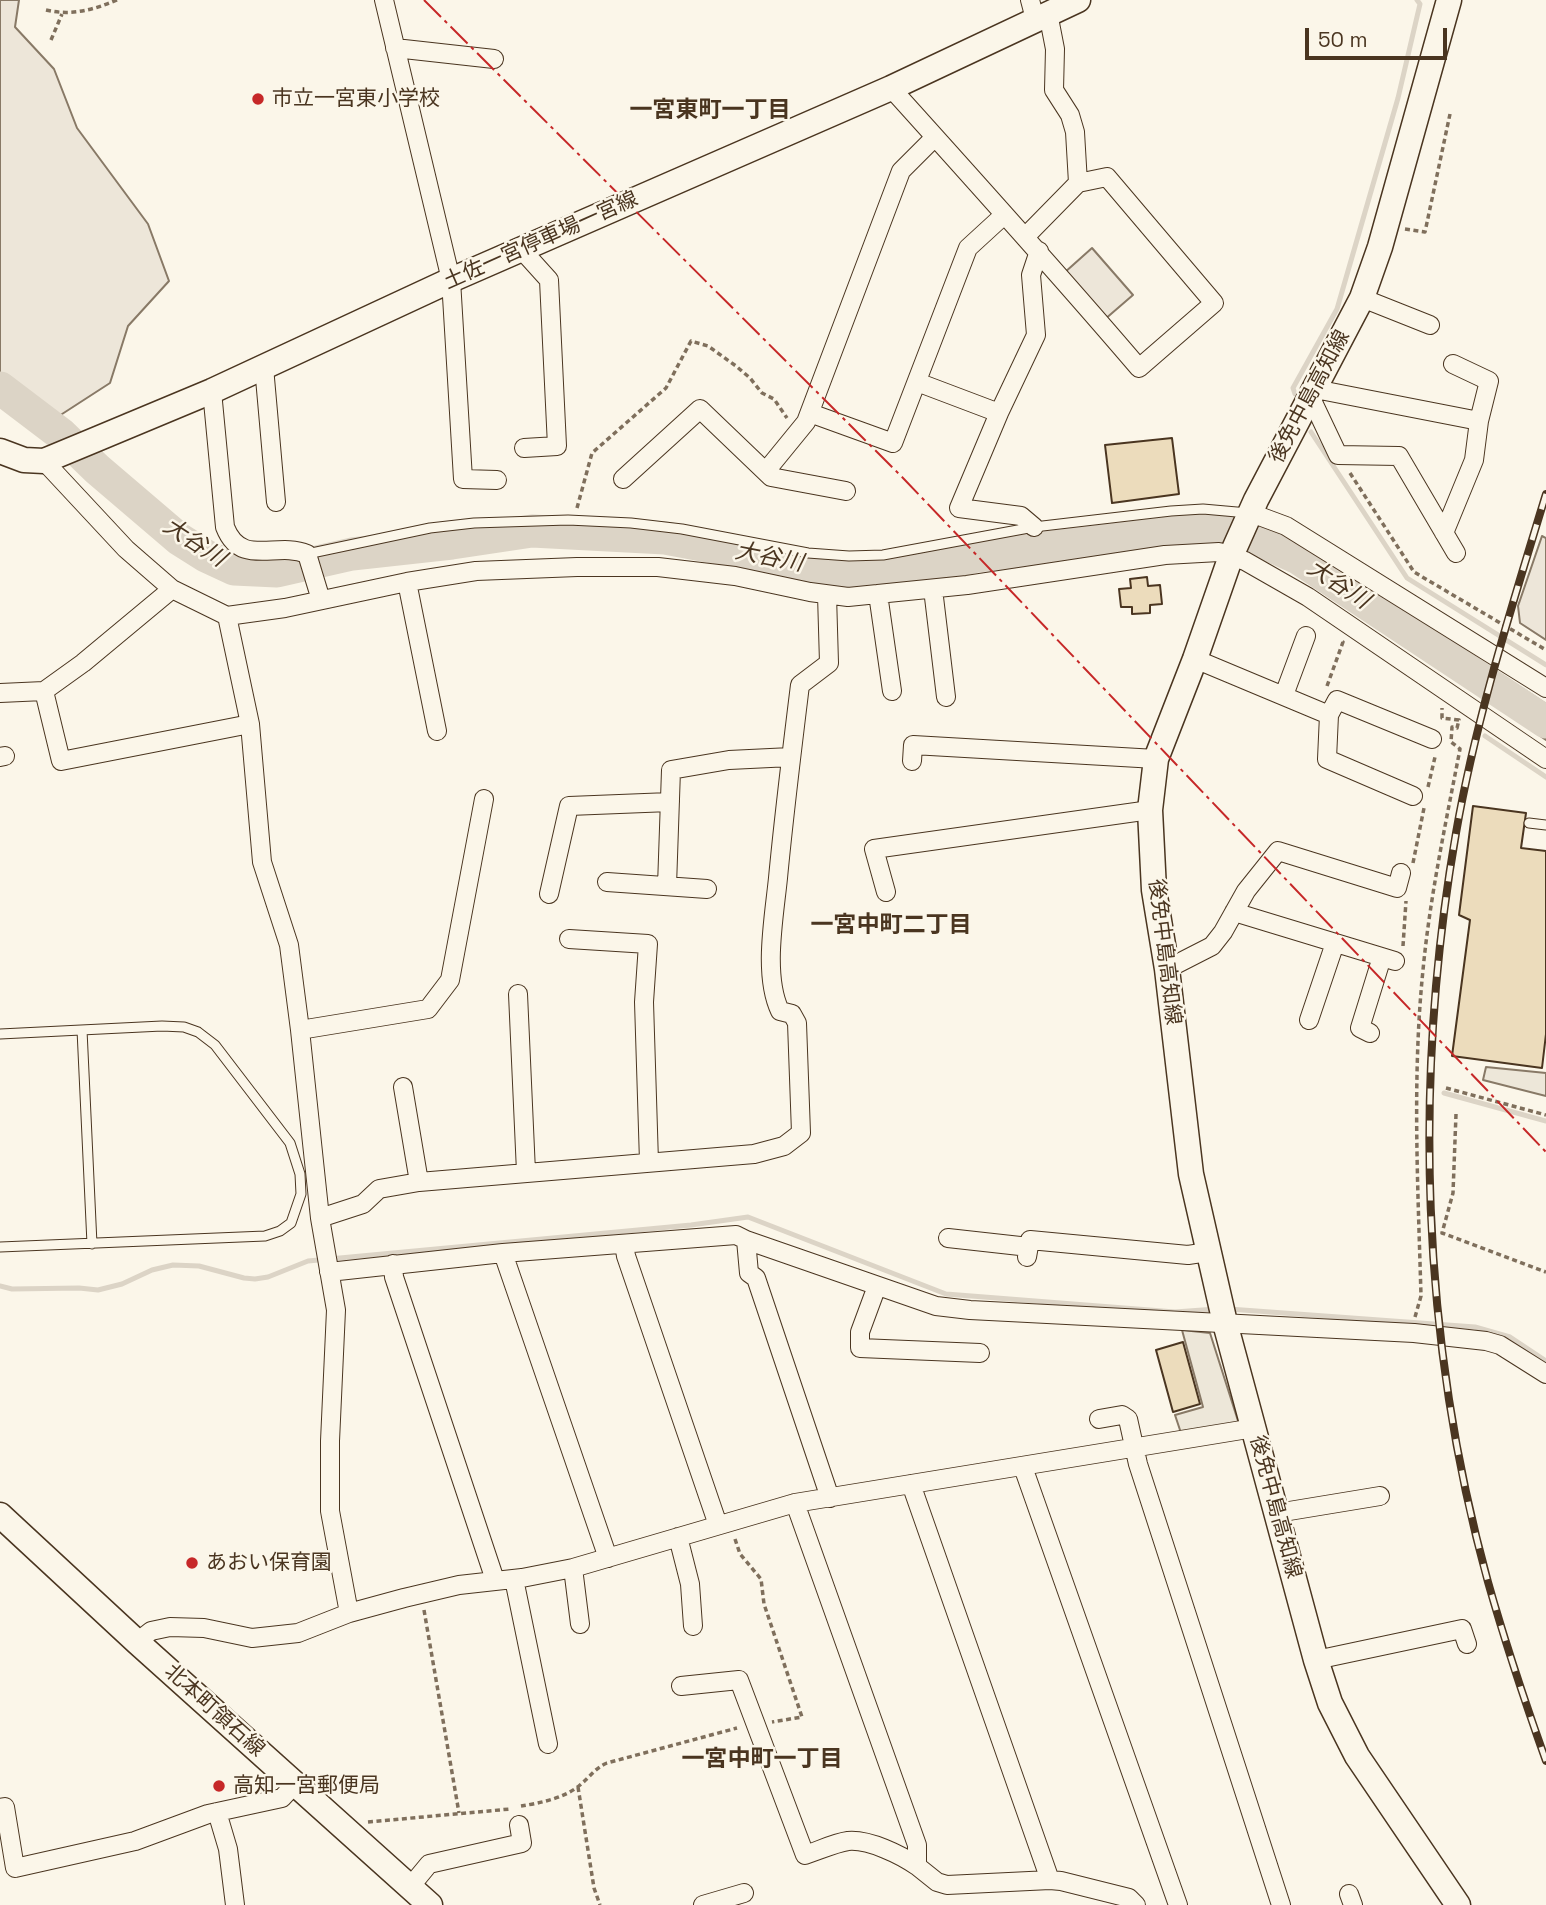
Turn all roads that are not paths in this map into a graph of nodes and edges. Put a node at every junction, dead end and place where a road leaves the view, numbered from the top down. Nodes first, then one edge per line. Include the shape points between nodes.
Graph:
1 (384, 0) edge
2 (1078, 0) edge
3 (1449, 0) edge
4 (1038, 11) edge
5 (395, 48) junction
6 (494, 59) dead end
7 (891, 88) junction
8 (935, 137) junction
9 (1078, 183) junction
10 (1004, 215) junction
11 (1026, 236) junction
12 (521, 249) junction
13 (1039, 251) junction
14 (450, 280) junction
15 (1362, 298) junction
16 (1430, 325) dead end
17 (1453, 364) dead end
18 (264, 367) junction
19 (917, 382) junction
20 (212, 391) junction
21 (1313, 394) junction
22 (810, 413) junction
23 (999, 413) junction
24 (1479, 421) junction
25 (524, 448) dead end
26 (0, 451) edge
27 (45, 461) junction
28 (766, 471) junction
29 (623, 479) dead end
30 (497, 480) dead end
31 (846, 491) dead end
32 (276, 502) dead end
33 (1251, 513) junction
34 (1034, 527) junction
35 (1444, 533) junction
36 (1233, 552) junction
37 (1456, 553) dead end
38 (307, 554) junction
39 (407, 582) junction
40 (172, 589) junction
41 (933, 589) junction
42 (878, 594) junction
43 (827, 595) junction
44 (321, 600) junction
45 (227, 616) junction
46 (1306, 636) dead end
47 (1195, 659) junction
48 (1546, 688) edge
49 (44, 691) junction
50 (892, 691) dead end
51 (0, 693) edge
52 (1283, 695) junction
53 (946, 697) dead end
54 (1329, 715) junction
55 (250, 724) junction
56 (437, 732) dead end
57 (1435, 742) road end
58 (791, 757) junction
59 (1156, 759) junction
60 (1546, 760) edge
61 (912, 761) dead end
62 (1413, 796) dead end
63 (484, 799) dead end
64 (670, 802) junction
65 (1150, 810) junction
66 (1529, 823) dead end
67 (1546, 825) edge
68 (1407, 869) road end
69 (607, 881) dead end
70 (667, 886) junction
71 (707, 889) dead end
72 (886, 892) dead end
73 (549, 894) dead end
74 (1234, 912) junction
75 (569, 939) dead end
76 (1335, 943) junction
77 (1167, 969) junction
78 (518, 994) dead end
79 (1309, 1020) dead end
80 (82, 1030) junction
81 (300, 1030) junction
82 (1370, 1033) dead end
83 (0, 1034) edge
84 (403, 1087) dead end
85 (649, 1162) junction
86 (526, 1172) junction
87 (419, 1182) junction
88 (320, 1218) junction
89 (947, 1238) dead end
90 (746, 1240) junction
91 (92, 1244) junction
92 (624, 1244) junction
93 (0, 1247) edge
94 (1208, 1252) junction
95 (503, 1253) junction
96 (328, 1264) junction
97 (393, 1264) junction
98 (877, 1286) junction
99 (1223, 1313) junction
100 (980, 1353) dead end
101 (1546, 1374) edge
102 (1099, 1419) dead end
103 (1254, 1428) junction
104 (1136, 1448) junction
105 (1023, 1467) junction
106 (911, 1485) junction
107 (1380, 1496) dead end
108 (830, 1498) junction
109 (796, 1503) junction
110 (1277, 1513) junction
111 (0, 1515) edge
112 (723, 1523) junction
113 (678, 1537) junction
114 (608, 1558) junction
115 (573, 1568) junction
116 (505, 1579) junction
117 (349, 1613) junction
118 (580, 1624) dead end
119 (693, 1626) dead end
120 (137, 1642) junction
121 (1467, 1644) dead end
122 (1316, 1660) junction
123 (681, 1686) dead end
124 (548, 1744) dead end
125 (295, 1784) junction
126 (0, 1808) edge
127 (217, 1812) junction
128 (519, 1825) dead end
129 (918, 1866) junction
130 (7, 1870) edge
131 (1050, 1880) junction
132 (410, 1887) junction
133 (744, 1894) dead end
134 (235, 1905) edge
135 (430, 1905) edge
136 (704, 1905) edge
137 (1136, 1905) edge
138 (1178, 1905) edge
139 (1281, 1905) edge
140 (1458, 1905) edge

1 - 5 street
2 - 4 main road, 土佐一宮停車場一宮線
3 - 15 main road, 後免中島高知線
4 - 7 main road, 土佐一宮停車場一宮線
4 - 9 street via 1055,49 1054,90 1075,132
5 - 6 street
5 - 14 street
7 - 8 street
7 - 12 main road, 土佐一宮停車場一宮線
8 - 10 street
8 - 22 street via 901,171
9 - 11 street
9 - 13 street via 1107,177 1213,303 1139,368
10 - 11 street
10 - 19 street via 968,248
11 - 13 street
12 - 14 main road, 土佐一宮停車場一宮線
12 - 25 street via 549,280 557,446
13 - 23 street via 1031,275 1037,335
14 - 18 main road, 土佐一宮停車場一宮線
14 - 30 street via 463,479
15 - 16 street
15 - 21 main road, 後免中島高知線
17 - 24 street via 1489,381
18 - 20 main road, 土佐一宮停車場一宮線
18 - 32 street
19 - 22 street via 893,443
19 - 23 street
20 - 27 main road, 土佐一宮停車場一宮線
20 - 38 street via 230,540 254,551 296,549
21 - 24 street
21 - 33 main road, 後免中島高知線
21 - 35 street via 1338,455 1399,456
22 - 28 street
23 - 34 street via 959,508 1021,516
24 - 35 street via 1474,460
26 - 27 main road via 24,460
27 - 40 street via 125,549
28 - 29 street via 700,409
28 - 31 street via 771,477
33 - 34 lane via 1203,509
33 - 36 main road, 後免中島高知線
33 - 48 street via 1286,526
34 - 38 lane via 883,555 849,556 631,523 517,520 430,528
35 - 37 street
36 - 41 street via 1165,555
36 - 47 main road, 後免中島高知線
36 - 60 street via 1308,597
38 - 44 street
39 - 43 street via 477,571 658,568 734,576
39 - 44 street
39 - 56 street
40 - 45 street
40 - 49 street
41 - 42 street
41 - 53 street
42 - 43 street
42 - 50 street
43 - 58 street via 829,663 800,685
44 - 45 street
45 - 55 street
46 - 52 street
47 - 52 street
47 - 59 main road, 後免中島高知線
49 - 51 street
49 - 55 street via 61,761
52 - 54 street
54 - 57 street via 1337,700
54 - 62 street via 1327,759
55 - 81 street via 262,862 289,945
58 - 64 street via 729,760 671,770
58 - 85 street via 772,948 774,999 780,1012 792,1014 797,1023 801,1133 784,1146 754,1154
59 - 61 street via 913,746
59 - 65 main road, 後免中島高知線
63 - 81 street via 450,980 428,1009
64 - 70 street
64 - 73 street via 569,806
65 - 72 street via 874,849
65 - 77 main road, 後免中島高知線 via 1154,890
66 - 67 lane
68 - 74 street via 1396,888 1278,851
69 - 70 street
70 - 71 street
74 - 76 street
74 - 77 street via 1212,946
75 - 85 street via 648,944 644,1002
76 - 79 street
76 - 82 street via 1393,958 1360,1028
77 - 94 main road, 後免中島高知線 via 1191,1174
78 - 86 street
80 - 83 lane
80 - 91 lane
80 - 91 lane via 162,1026 198,1032 215,1045 290,1143 300,1174 296,1212 280,1231 265,1236
81 - 88 street
84 - 87 street
85 - 86 street
86 - 87 street
87 - 88 street via 379,1189 363,1204
88 - 96 street
89 - 94 street via 1028,1252 1030,1240 1188,1255
90 - 92 street via 736,1235
90 - 98 street
90 - 108 street via 749,1272 781,1348
91 - 93 lane
92 - 95 street
92 - 112 street
94 - 99 main road, 後免中島高知線
95 - 97 street
95 - 114 street
96 - 97 street
96 - 117 street via 336,1310 330,1511
97 - 116 street
98 - 99 street via 936,1306 970,1310
98 - 100 street via 860,1332 860,1348
99 - 101 street via 1486,1341
99 - 103 main road, 後免中島高知線
102 - 104 street via 1122,1415 1128,1419
103 - 104 street
103 - 110 main road, 後免中島高知線
104 - 105 street
104 - 139 street
105 - 106 street
105 - 138 street
106 - 108 street
106 - 131 street
107 - 110 street
108 - 109 street
109 - 112 street
109 - 129 street via 917,1846
110 - 122 main road, 後免中島高知線
111 - 120 main road, 北本町領石線
112 - 113 street
113 - 114 street
113 - 119 street via 690,1584
114 - 115 street
115 - 116 street
115 - 118 street
116 - 117 street via 459,1585
116 - 124 street
117 - 120 street via 298,1633 265,1639 170,1627 151,1631
120 - 125 main road, 北本町領石線
121 - 122 street via 1462,1629
122 - 140 main road, 後免中島高知線 via 1330,1703 1357,1756
123 - 129 street via 739,1679 805,1855 849,1841 874,1845
125 - 127 street via 282,1798
125 - 132 main road, 北本町領石線
126 - 130 street via 5,1807
127 - 130 street via 135,1841
127 - 134 street via 228,1849
128 - 132 street via 523,1843 429,1864
129 - 131 street via 947,1885
131 - 137 street via 1129,1898
132 - 135 main road, 北本町領石線
133 - 136 street

